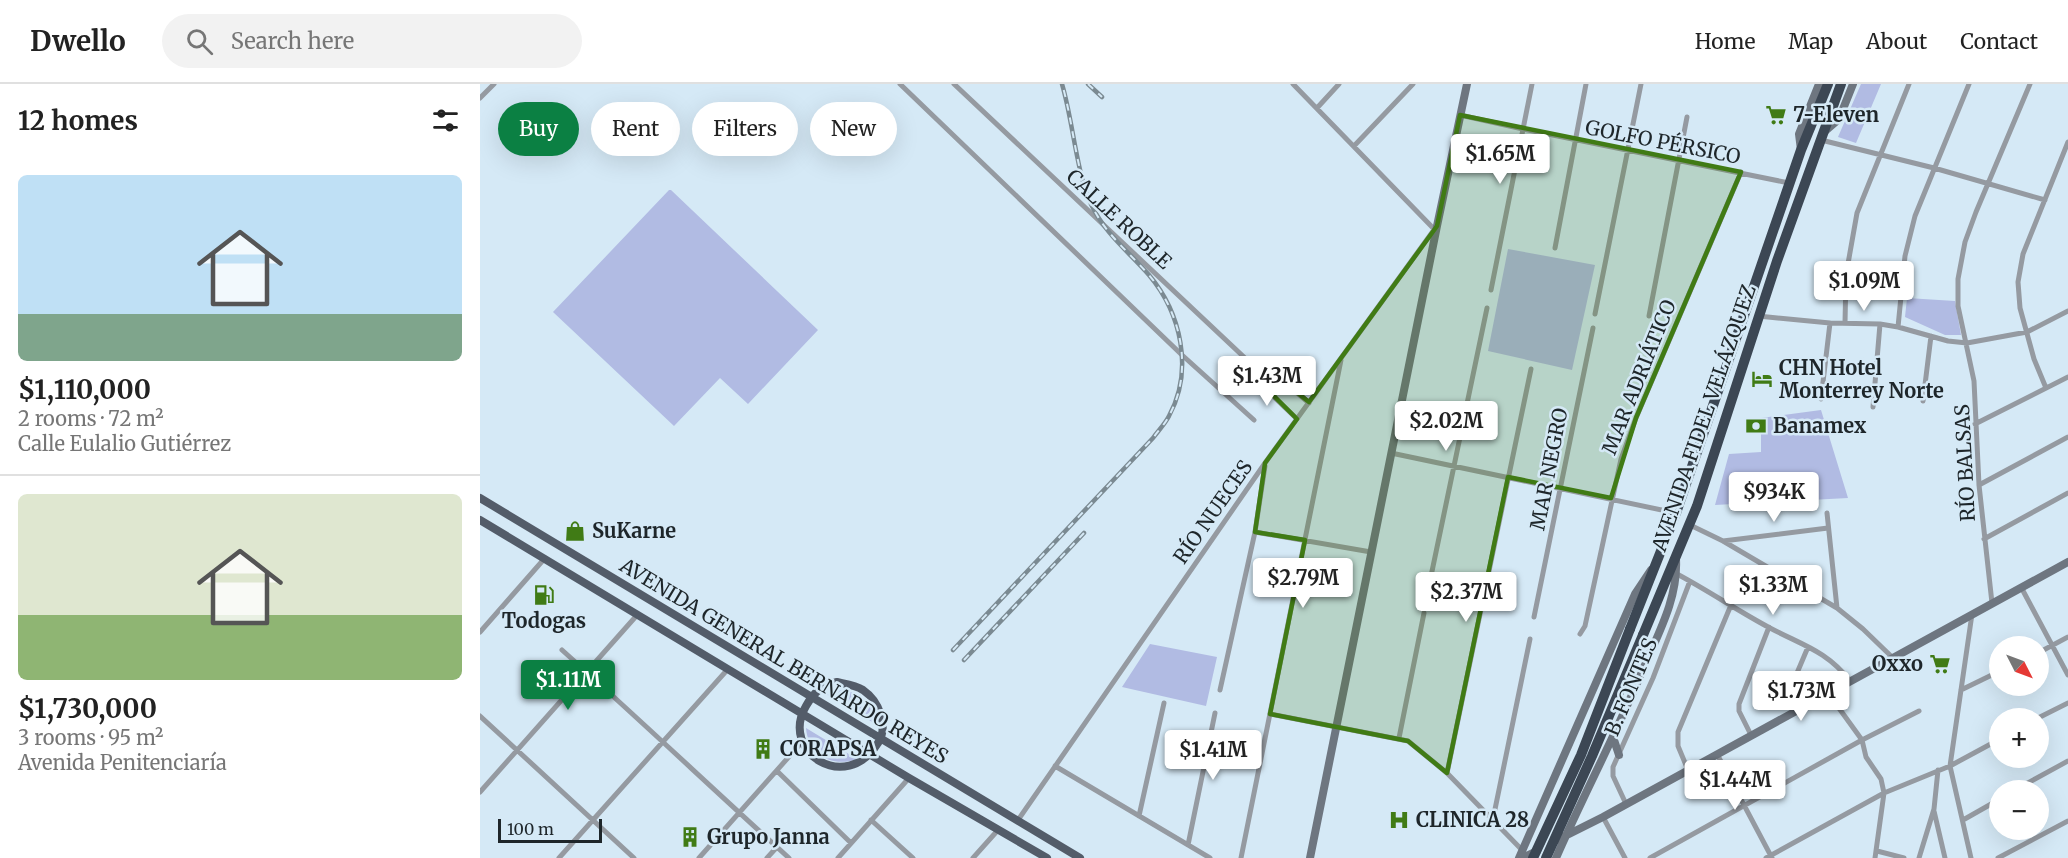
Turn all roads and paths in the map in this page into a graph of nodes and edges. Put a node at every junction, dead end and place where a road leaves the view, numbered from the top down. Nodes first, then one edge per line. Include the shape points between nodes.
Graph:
1 (494, 84) edge
2 (900, 84) edge
3 (954, 84) edge
4 (1293, 84) edge
5 (1339, 84) edge
6 (1413, 84) edge
7 (1467, 84) edge
8 (1532, 84) edge
9 (1586, 84) edge
10 (1641, 84) edge
11 (1819, 84) edge
12 (1828, 84) edge
13 (1841, 84) edge
14 (1853, 84) edge
15 (1909, 84) edge
16 (1969, 84) edge
17 (2030, 84) edge
18 (480, 98) edge
19 (1317, 108) junction
20 (1460, 115) junction
21 (1688, 117) dead end
22 (1523, 129) junction
23 (1822, 136) junction
24 (1576, 139) junction
25 (2068, 143) edge
26 (1354, 146) junction
27 (1629, 150) junction
28 (1801, 150) junction
29 (1880, 154) junction
30 (1680, 161) junction
31 (1934, 168) junction
32 (1741, 172) junction
33 (1988, 182) junction
34 (1789, 183) junction
35 (2045, 200) junction
36 (1435, 227) junction
37 (1555, 248) dead end
38 (1491, 290) dead end
39 (1487, 308) dead end
40 (2068, 311) edge
41 (1596, 314) dead end
42 (1649, 316) dead end
43 (1758, 316) junction
44 (1830, 323) junction
45 (1845, 323) junction
46 (1880, 324) junction
47 (1593, 327) dead end
48 (1899, 327) junction
49 (2027, 332) junction
50 (1931, 336) junction
51 (1967, 343) junction
52 (1342, 355) junction
53 (1531, 369) dead end
54 (1263, 375) junction
55 (2068, 377) edge
56 (2046, 388) junction
57 (1821, 399) dead end
58 (1923, 401) dead end
59 (1309, 402) junction
60 (1873, 406) dead end
61 (1298, 419) junction
62 (1254, 420) dead end
63 (1975, 424) junction
64 (2068, 437) edge
65 (1391, 453) junction
66 (1265, 464) junction
67 (1454, 466) junction
68 (1508, 477) junction
69 (1979, 485) junction
70 (1560, 487) junction
71 (2068, 493) edge
72 (480, 498) edge
73 (1611, 498) junction
74 (1676, 513) junction
75 (1827, 513) dead end
76 (480, 520) edge
77 (1690, 525) junction
78 (1828, 528) junction
79 (1255, 532) junction
80 (1984, 539) junction
81 (1305, 540) junction
82 (1724, 541) junction
83 (1371, 552) junction
84 (545, 558) junction
85 (1676, 559) junction
86 (1657, 562) junction
87 (2068, 562) edge
88 (1677, 574) junction
89 (1690, 581) junction
90 (2021, 587) junction
91 (1426, 600) dead end
92 (1992, 603) junction
93 (1731, 605) junction
94 (1837, 608) junction
95 (1424, 613) dead end
96 (638, 614) junction
97 (1971, 614) junction
98 (1534, 617) dead end
99 (1769, 627) junction
100 (480, 632) edge
101 (1580, 634) dead end
102 (2068, 638) edge
103 (1530, 639) dead end
104 (2052, 646) junction
105 (1808, 647) junction
106 (2049, 648) edge
107 (562, 650) dead end
108 (1893, 657) junction
109 (728, 669) junction
110 (587, 672) junction
111 (2068, 675) edge
112 (1989, 676) edge
113 (1850, 681) junction
114 (1220, 690) dead end
115 (1961, 690) junction
116 (1828, 693) junction
117 (811, 696) junction
118 (1810, 702) junction
119 (1164, 703) dead end
120 (2068, 703) edge
121 (1919, 711) dead end
122 (2049, 712) edge
123 (802, 713) junction
124 (1215, 713) dead end
125 (1270, 714) junction
126 (480, 716) edge
127 (1337, 727) junction
128 (1751, 735) junction
129 (1613, 737) junction
130 (881, 738) junction
131 (1399, 738) junction
132 (1862, 740) junction
133 (664, 741) junction
134 (802, 742) junction
135 (1989, 745) edge
136 (517, 750) junction
137 (1717, 754) junction
138 (871, 755) junction
139 (1619, 755) junction
140 (2068, 761) edge
141 (1054, 766) junction
142 (1950, 766) junction
143 (1688, 770) junction
144 (1938, 770) junction
145 (777, 771) junction
146 (1447, 773) junction
147 (909, 778) junction
148 (2033, 780) edge
149 (480, 792) edge
150 (1884, 793) junction
151 (1626, 804) junction
152 (1989, 805) edge
153 (1745, 807) junction
154 (1934, 809) junction
155 (1540, 812) junction
156 (739, 813) junction
157 (1139, 816) junction
158 (1576, 816) junction
159 (1602, 817) junction
160 (1493, 819) junction
161 (593, 820) junction
162 (871, 820) junction
163 (1018, 820) junction
164 (1963, 820) junction
165 (2068, 821) edge
166 (998, 830) junction
167 (1566, 836) junction
168 (851, 843) junction
169 (1188, 845) junction
170 (777, 847) junction
171 (1876, 851) junction
172 (1071, 853) junction
173 (1521, 856) edge
174 (1769, 857) edge
175 (560, 858) edge
176 (634, 858) edge
177 (699, 858) edge
178 (767, 858) edge
179 (789, 858) edge
180 (838, 858) edge
181 (913, 858) edge
182 (973, 858) edge
183 (1047, 858) edge
184 (1080, 858) edge
185 (1085, 858) edge
186 (1210, 858) edge
187 (1241, 858) edge
188 (1310, 858) edge
189 (1533, 858) edge
190 (1546, 858) edge
191 (1556, 858) edge
192 (1625, 858) edge
193 (1650, 858) edge
194 (1875, 858) edge
195 (1904, 858) edge
196 (1919, 858) edge
197 (1945, 858) edge
198 (1971, 858) edge
199 (1998, 858) edge

1 - 18 street
2 - 62 street
3 - 54 street, CALLE ROBLE
4 - 19 street
5 - 19 street
6 - 26 street
7 - 20 street
8 - 22 street
9 - 24 street
10 - 27 street
11 - 28 street via 1799,134
12 - 28 highway, AVENIDA FIDEL VELÁZQUEZ
13 - 23 highway, AVENIDA FIDEL VELÁZQUEZ
14 - 23 street via 1839,119
15 - 29 street
16 - 31 street
17 - 33 street, RÍO BALSAS
19 - 26 street
20 - 22 street, GOLFO PÉRSICO
20 - 36 street
21 - 30 street
22 - 24 street, GOLFO PÉRSICO
22 - 38 street
23 - 29 street
23 - 43 highway, AVENIDA FIDEL VELÁZQUEZ
24 - 27 street, GOLFO PÉRSICO
24 - 37 street
25 - 35 street
26 - 36 street
27 - 30 street, GOLFO PÉRSICO
27 - 41 street
28 - 34 highway, AVENIDA FIDEL VELÁZQUEZ
29 - 31 street
29 - 45 street via 1853,230 1846,274
30 - 32 street, GOLFO PÉRSICO
30 - 42 street
31 - 33 street
31 - 48 street via 1905,255
32 - 34 street, GOLFO PÉRSICO
32 - 73 street, MAR ADRIÁTICO via 1636,418
33 - 35 street
33 - 51 street, RÍO BALSAS via 1965,242 1958,279 1958,306
34 - 74 highway, AVENIDA FIDEL VELÁZQUEZ
35 - 49 street via 2020,267 2019,308
36 - 52 street, RÍO NUECES
36 - 65 street
39 - 67 street
40 - 49 street
43 - 44 street
43 - 77 highway, AVENIDA FIDEL VELÁZQUEZ
44 - 45 street
44 - 57 street
45 - 46 street
46 - 48 street
46 - 60 street
47 - 70 street, MAR NEGRO
48 - 50 street
49 - 51 street
49 - 56 street
50 - 51 street
50 - 58 street
51 - 63 street, RÍO BALSAS via 1976,397
52 - 59 street, RÍO NUECES
52 - 81 street
53 - 68 street
54 - 59 street, CALLE ROBLE via 1288,385
54 - 61 street, CALLE ROBLE via 1275,398
55 - 56 street
56 - 63 street
59 - 61 street, RÍO NUECES
61 - 66 street, RÍO NUECES
63 - 69 street, RÍO BALSAS
64 - 69 street
65 - 67 street
65 - 83 street
66 - 79 street
66 - 141 street, RÍO NUECES
67 - 68 street
67 - 91 street
68 - 70 street
68 - 146 street
69 - 80 street, RÍO BALSAS
70 - 73 street
70 - 98 street, MAR NEGRO
71 - 80 street
72 - 117 main road, AVENIDA GENERAL BERNARDO REYES
73 - 74 street
73 - 101 street, MAR ADRIÁTICO via 1585,626
74 - 86 highway, AVENIDA FIDEL VELÁZQUEZ
75 - 78 street
76 - 84 main road, AVENIDA GENERAL BERNARDO REYES
77 - 82 street
77 - 85 highway, AVENIDA FIDEL VELÁZQUEZ
78 - 82 street
78 - 94 street
79 - 81 street
79 - 114 street
80 - 92 street, RÍO BALSAS
81 - 83 street
81 - 125 street
82 - 94 street
83 - 127 street
84 - 96 main road, AVENIDA GENERAL BERNARDO REYES
84 - 100 street
85 - 88 street
85 - 190 highway, AVENIDA FIDEL VELÁZQUEZ, bridge
86 - 155 street via 1635,594
86 - 189 highway, AVENIDA FIDEL VELÁZQUEZ, bridge via 1581,755
87 - 90 street
88 - 89 street
88 - 129 street via 1667,614
89 - 93 street
89 - 139 street, B. FONTES
90 - 92 street
90 - 104 street
92 - 97 street
93 - 99 street
93 - 143 street via 1678,732 1678,746
94 - 108 street
95 - 131 street
96 - 109 main road, AVENIDA GENERAL BERNARDO REYES
96 - 110 street
97 - 108 street
97 - 115 street
99 - 105 street
99 - 128 street via 1738,704
102 - 104 street
103 - 160 street
104 - 106 street
104 - 111 street
105 - 113 street via 1832,661
105 - 118 street via 1797,673
107 - 110 street
108 - 113 street
109 - 123 main road, AVENIDA GENERAL BERNARDO REYES
109 - 133 street
110 - 133 street
110 - 136 street
112 - 115 street
113 - 116 street
115 - 142 street
116 - 118 street
116 - 132 street
117 - 123 main road
117 - 130 main road, AVENIDA GENERAL BERNARDO REYES
117 - 130 main road via 825,685 837,682 864,690 880,712
118 - 128 street
119 - 157 street
120 - 122 street
121 - 132 street
123 - 134 main road via 798,723
123 - 138 main road, AVENIDA GENERAL BERNARDO REYES
124 - 169 street
125 - 127 street
125 - 187 street
126 - 136 street
127 - 131 street
127 - 188 street
128 - 137 street
129 - 139 street
129 - 158 street
130 - 138 main road
130 - 163 main road, AVENIDA GENERAL BERNARDO REYES
131 - 146 street via 1414,744
132 - 150 street
132 - 153 street
133 - 156 street
133 - 161 street
134 - 138 main road via 814,758 833,766 860,763
134 - 145 street
135 - 142 street
136 - 149 street
136 - 161 street
137 - 143 street
137 - 153 street
138 - 147 main road, AVENIDA GENERAL BERNARDO REYES
139 - 151 street, B. FONTES via 1613,773
140 - 148 street
141 - 157 street
141 - 163 street, RÍO NUECES
142 - 144 street
142 - 164 street
143 - 151 street
144 - 150 street
144 - 154 street
145 - 156 street
145 - 168 street
146 - 160 street
147 - 162 street
147 - 166 main road, AVENIDA GENERAL BERNARDO REYES
150 - 171 street
150 - 174 street
151 - 159 street
152 - 164 street
153 - 174 street
153 - 193 street
154 - 196 street
154 - 197 street
155 - 158 street via 1554,825 1564,825
155 - 173 street
156 - 170 street
156 - 177 street
157 - 169 street
158 - 167 street
159 - 167 street
159 - 192 street
160 - 173 street
161 - 175 street
161 - 176 street
162 - 168 street
162 - 181 street
163 - 172 main road, AVENIDA GENERAL BERNARDO REYES
164 - 198 street
165 - 199 street
166 - 182 street
166 - 183 main road, AVENIDA GENERAL BERNARDO REYES
167 - 173 street
167 - 191 street
168 - 180 street
169 - 186 street
170 - 178 street
170 - 179 street
171 - 194 street
171 - 195 street
172 - 184 main road, AVENIDA GENERAL BERNARDO REYES
172 - 185 street, AVENIDA GENERAL BERNARDO REYES

